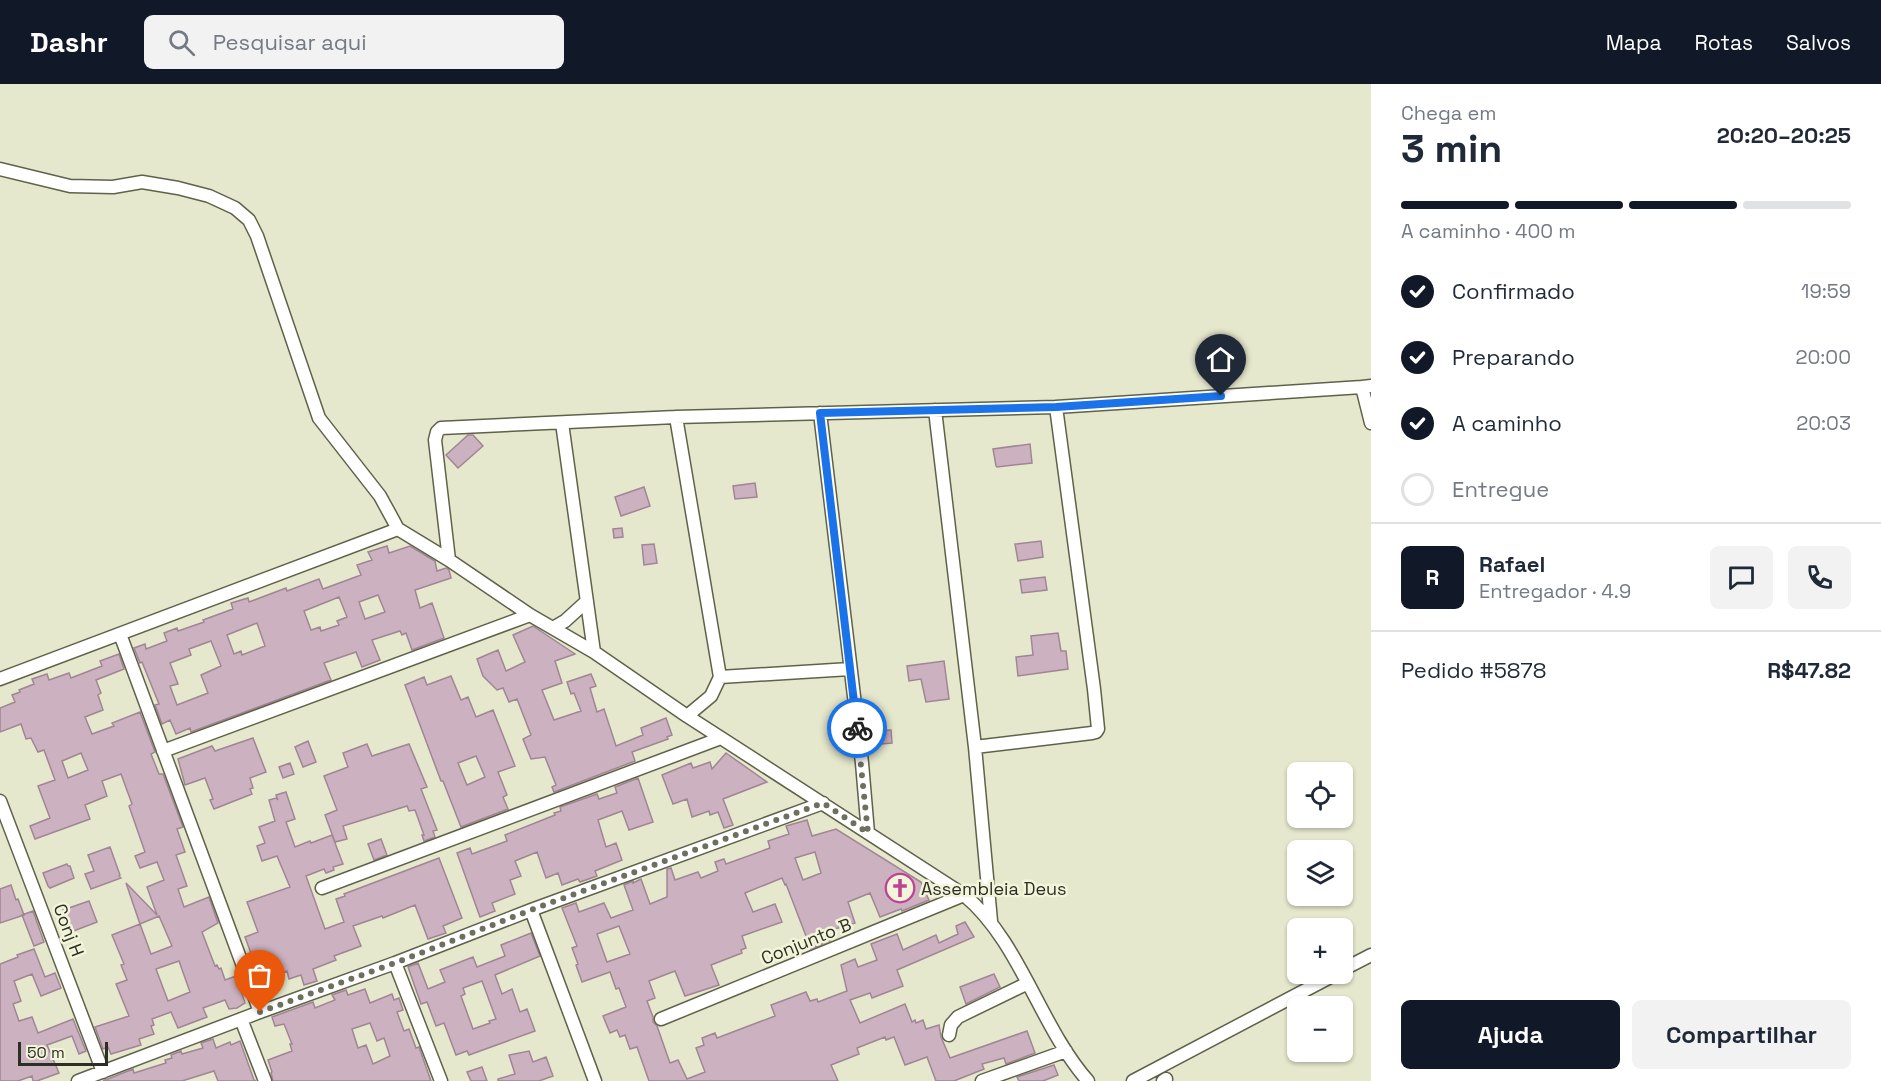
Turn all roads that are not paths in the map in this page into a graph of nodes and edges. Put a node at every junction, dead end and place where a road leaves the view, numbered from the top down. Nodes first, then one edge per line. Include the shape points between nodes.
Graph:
1 (0, 170) edge
2 (1366, 386) edge
3 (1056, 407) junction
4 (935, 410) junction
5 (820, 413) junction
6 (676, 417) junction
7 (562, 423) junction
8 (1371, 423) edge
9 (398, 529) junction
10 (449, 560) junction
11 (586, 601) junction
12 (530, 615) junction
13 (553, 628) junction
14 (120, 634) junction
15 (594, 652) junction
16 (850, 669) junction
17 (720, 677) junction
18 (0, 679) edge
19 (687, 716) junction
20 (721, 738) junction
21 (975, 747) junction
22 (163, 751) junction
23 (0, 801) edge
24 (823, 803) junction
25 (868, 833) junction
26 (322, 888) dead end
27 (964, 895) junction
28 (531, 910) junction
29 (991, 922) junction
30 (1371, 955) edge
31 (395, 963) junction
32 (1353, 964) edge
33 (1028, 984) junction
34 (1317, 984) edge
35 (260, 1012) junction
36 (241, 1019) junction
37 (661, 1019) dead end
38 (949, 1035) dead end
39 (1066, 1051) junction
40 (98, 1076) edge
41 (78, 1081) edge
42 (265, 1081) edge
43 (441, 1081) edge
44 (595, 1081) edge
45 (982, 1081) edge
46 (1088, 1081) edge
47 (1133, 1081) edge

1 - 9 street via 70,186 113,188 142,182 178,188 209,196 235,208 249,220 319,418 380,496
2 - 3 street
2 - 8 street
3 - 4 street
3 - 21 street via 1098,729 1092,734
4 - 5 street
4 - 21 street
5 - 6 street
5 - 16 street
6 - 7 street
6 - 17 street
7 - 10 street via 441,428 437,432
7 - 11 street
9 - 10 street
9 - 14 street
10 - 12 street
11 - 13 street
11 - 15 street
12 - 13 street
12 - 22 street
13 - 15 street
14 - 18 street
14 - 22 street
15 - 19 street
16 - 17 street
16 - 25 street
17 - 19 street via 711,696
19 - 20 street
20 - 24 street
20 - 26 street
21 - 29 street
22 - 35 street
23 - 40 street, Conj H
24 - 25 street
24 - 28 street
25 - 27 street
27 - 29 street
27 - 37 street, Conjunto B
28 - 31 street
28 - 44 street
29 - 33 street
30 - 32 street
31 - 35 street
31 - 43 street
33 - 38 street via 958,1017
33 - 39 street
34 - 47 street
35 - 36 street
36 - 40 street
36 - 42 street
39 - 45 street
39 - 46 street
40 - 41 street

